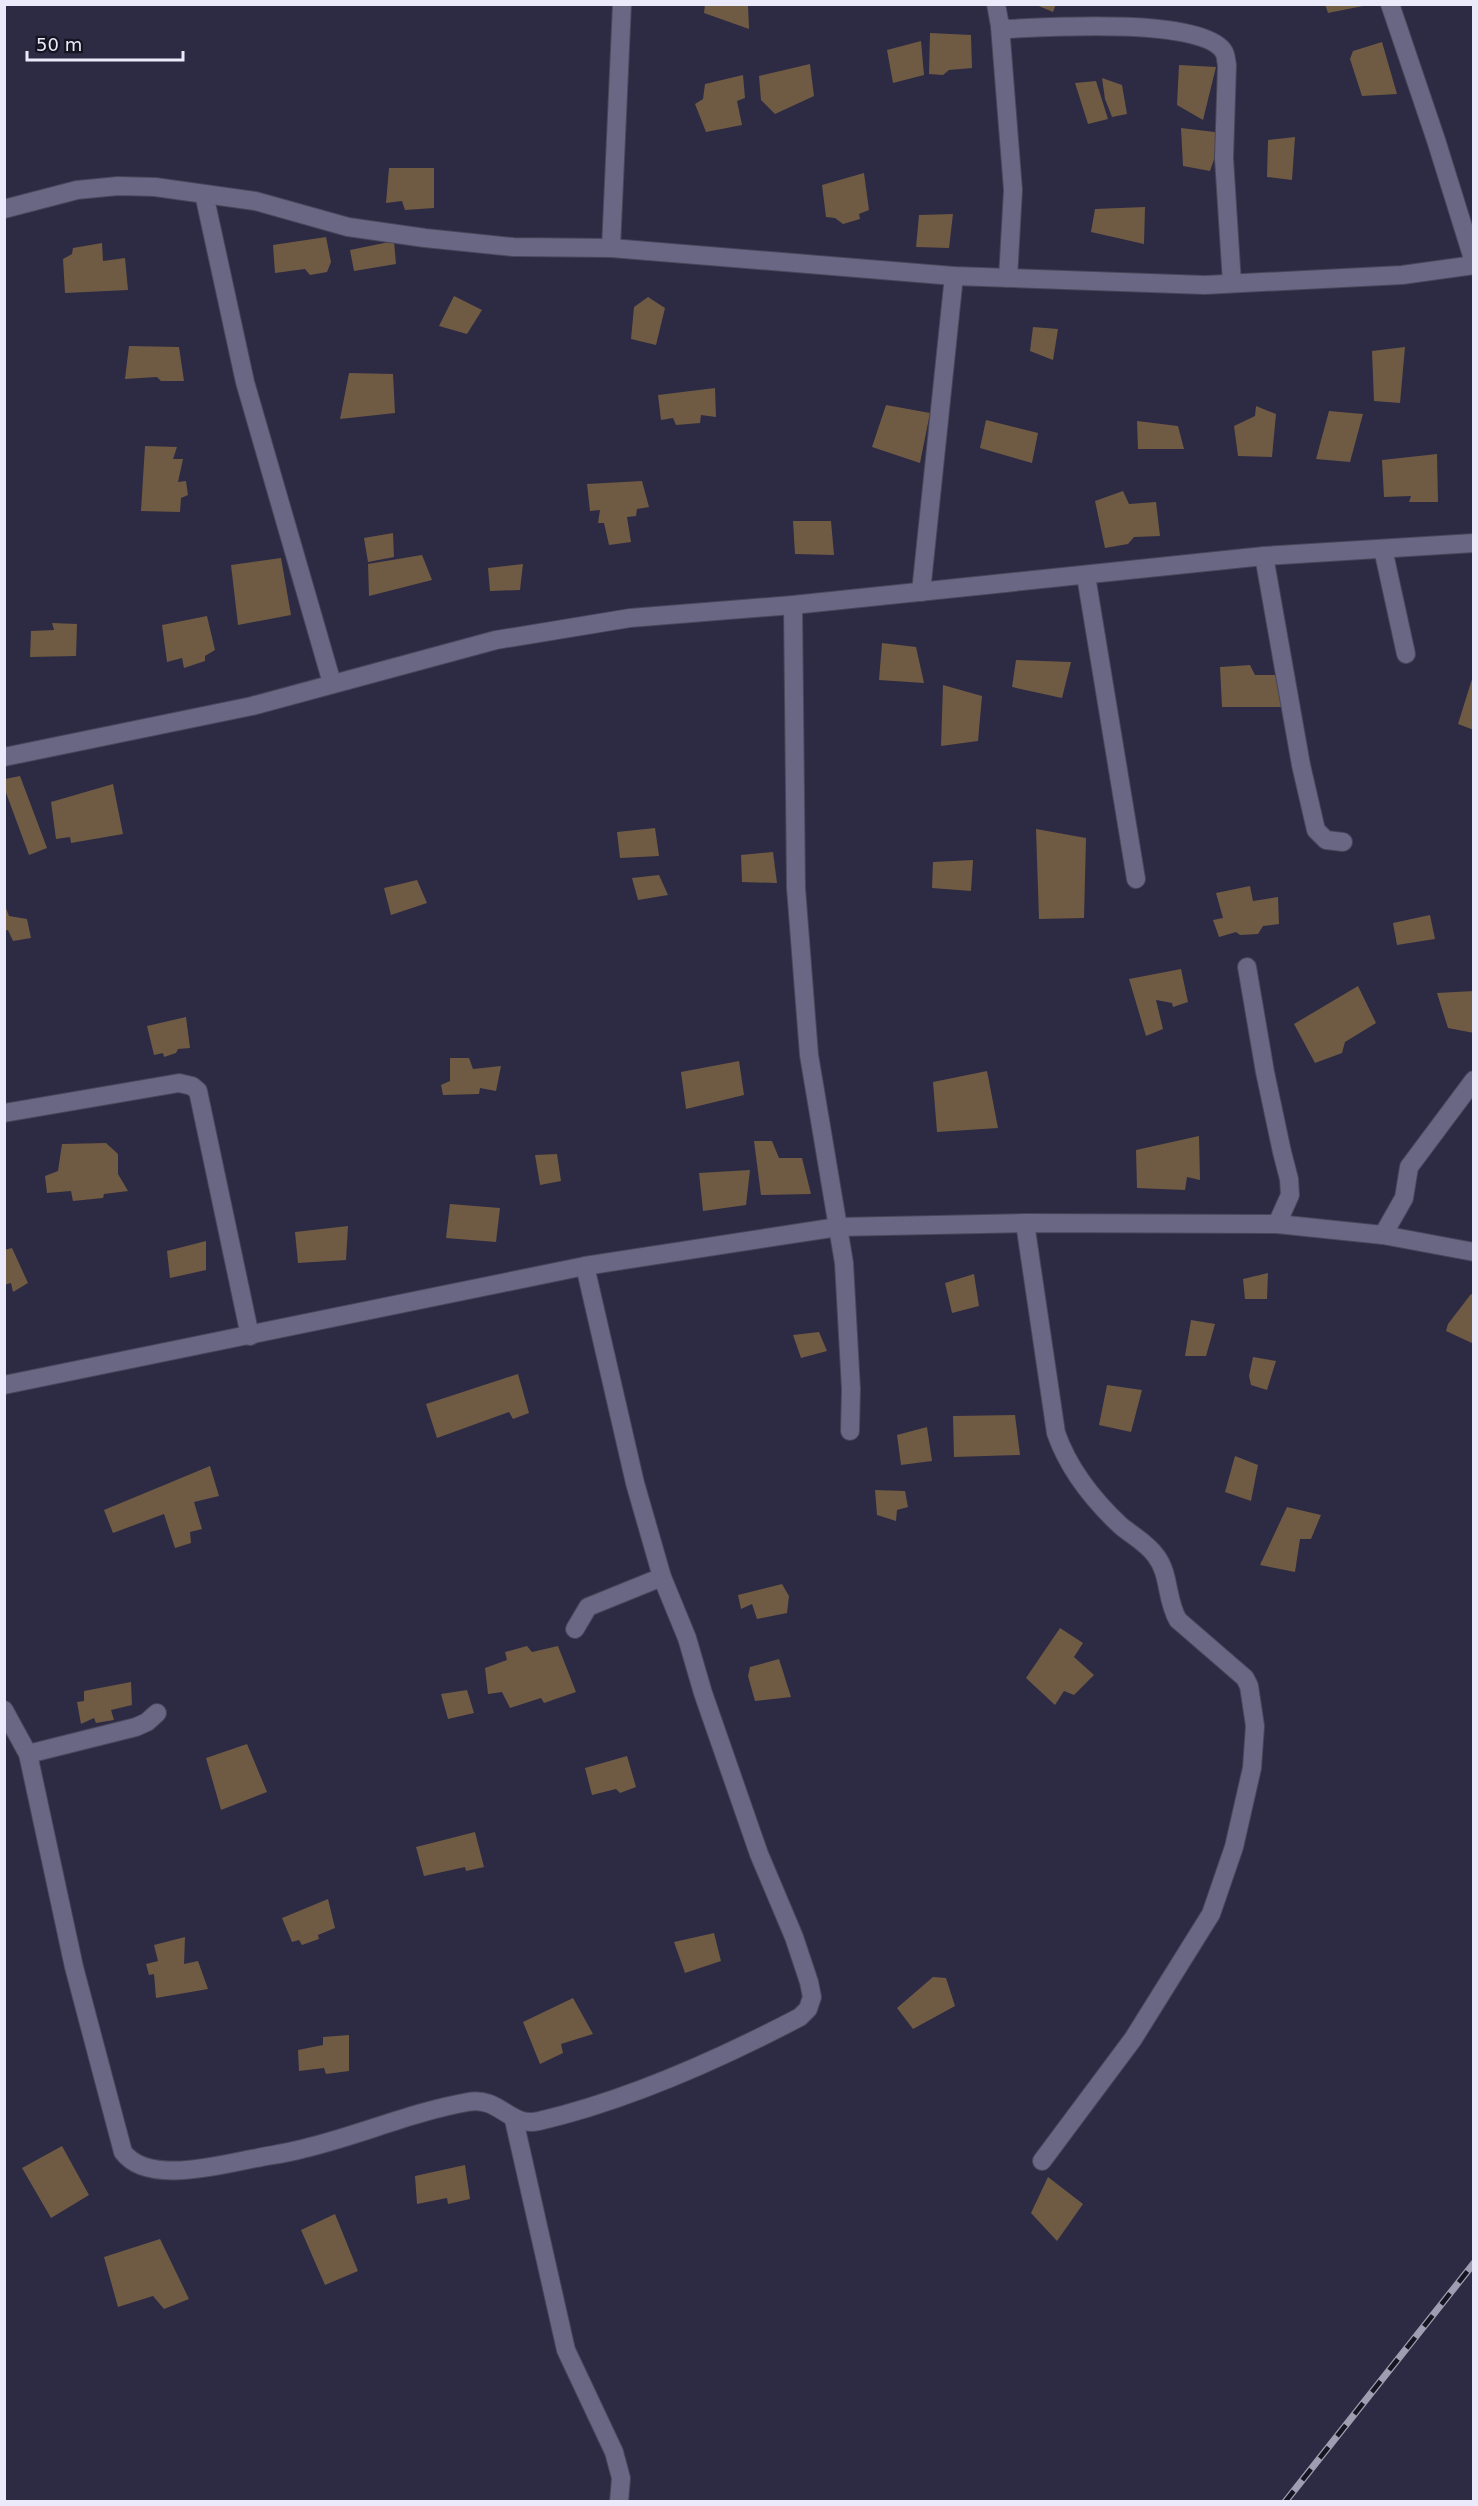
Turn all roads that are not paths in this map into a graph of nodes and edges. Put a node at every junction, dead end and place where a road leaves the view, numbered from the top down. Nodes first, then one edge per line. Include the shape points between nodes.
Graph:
1 (622, 4) edge
2 (996, 4) edge
3 (1390, 4) edge
4 (1000, 26) junction
5 (204, 194) junction
6 (4, 209) edge
7 (611, 248) junction
8 (1473, 263) edge
9 (954, 276) junction
10 (1008, 278) junction
11 (1232, 283) junction
12 (1473, 543) edge
13 (1383, 549) junction
14 (1264, 556) junction
15 (1086, 576) junction
16 (921, 592) junction
17 (793, 605) junction
18 (1406, 654) dead end
19 (332, 683) junction
20 (4, 757) edge
21 (1343, 842) dead end
22 (1136, 879) dead end
23 (1247, 967) dead end
24 (1473, 1080) edge
25 (4, 1113) edge
26 (1025, 1223) junction
27 (1277, 1224) junction
28 (838, 1227) junction
29 (1383, 1235) junction
30 (1473, 1252) edge
31 (585, 1266) junction
32 (250, 1336) junction
33 (4, 1385) edge
34 (850, 1431) dead end
35 (662, 1577) junction
36 (575, 1629) dead end
37 (4, 1710) edge
38 (157, 1713) dead end
39 (28, 1754) junction
40 (514, 2120) junction
41 (1042, 2161) dead end
42 (619, 2502) edge

1 - 7 street
2 - 4 street
3 - 8 street
4 - 10 street via 1013,190
4 - 11 street via 1008,29 1130,25 1195,36 1223,51 1227,65 1224,158
5 - 6 street via 118,186 77,190
5 - 7 street via 255,201 348,227 425,238 513,247
5 - 19 street via 245,382
7 - 9 street
8 - 11 street via 1402,275
9 - 10 street
9 - 16 street
10 - 11 street
12 - 13 street
13 - 14 street
13 - 18 street
14 - 15 street
14 - 21 street via 1316,830 1326,840
15 - 16 street
15 - 22 street
16 - 17 street
17 - 19 street via 630,618 496,640
17 - 28 street via 796,888 809,1055
19 - 20 street via 252,705
23 - 27 street via 1289,1179 1290,1195
24 - 29 street via 1409,1167 1404,1198
25 - 32 street via 179,1083 198,1091
26 - 27 street
26 - 28 street
26 - 41 street via 1056,1433 1064,1455 1094,1498 1157,1557 1178,1620 1245,1678 1256,1726 1252,1768 1234,1847 1211,1914 1133,2039
27 - 29 street
28 - 31 street
28 - 34 street via 848,1315
29 - 30 street
31 - 32 street
31 - 35 street via 635,1483
32 - 33 street
35 - 36 street via 588,1607
35 - 40 street via 687,1638 759,1854 794,1937 812,1997 800,2017 695,2067 599,2104 523,2123
37 - 39 street
38 - 39 street via 136,1727
39 - 40 street via 76,1978 107,2099 123,2152 130,2161 157,2171 225,2164 302,2149 470,2101 484,2101 501,2108
40 - 42 street via 566,2350 614,2452 621,2478

